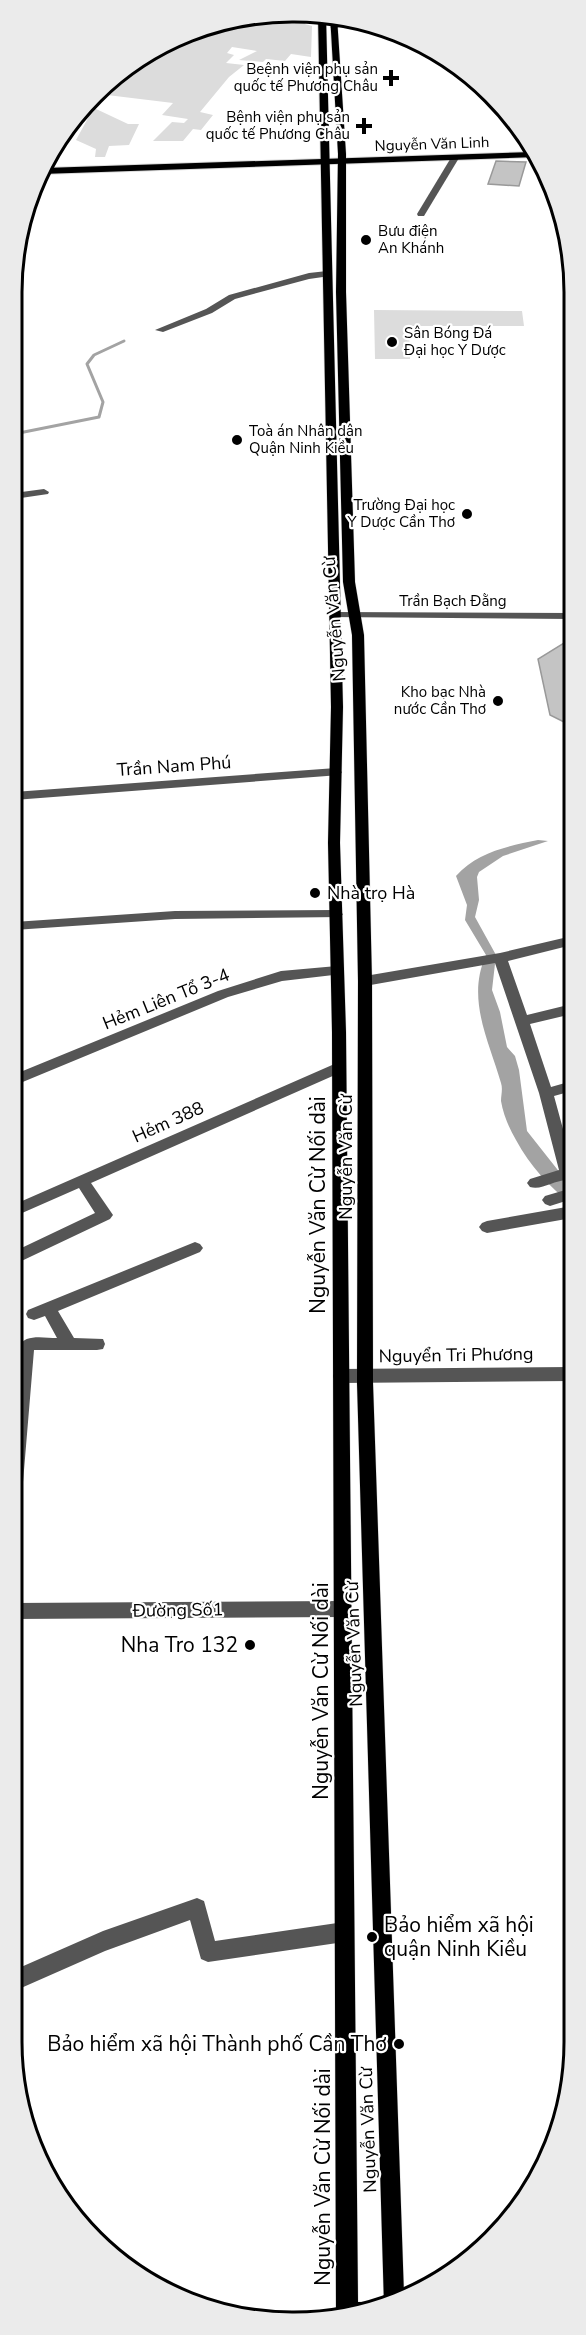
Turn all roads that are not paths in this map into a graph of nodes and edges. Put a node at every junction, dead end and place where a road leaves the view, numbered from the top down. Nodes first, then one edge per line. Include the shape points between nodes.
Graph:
1 (322, 24) edge
2 (334, 27) edge
3 (323, 50) junction
4 (335, 50) junction
5 (522, 149) edge
6 (525, 155) edge
7 (342, 158) junction
8 (455, 158) junction
9 (325, 159) junction
10 (56, 164) edge
11 (51, 171) edge
12 (421, 214) dead end
13 (327, 274) junction
14 (160, 330) dead end
15 (44, 492) dead end
16 (22, 495) edge
17 (335, 615) junction
18 (353, 616) junction
19 (564, 616) edge
20 (336, 772) junction
21 (22, 795) edge
22 (336, 914) junction
23 (22, 926) edge
24 (564, 942) edge
25 (500, 958) junction
26 (337, 971) junction
27 (365, 981) junction
28 (564, 1012) edge
29 (523, 1022) junction
30 (339, 1067) junction
31 (22, 1077) edge
32 (564, 1088) edge
33 (546, 1093) junction
34 (564, 1162) edge
35 (564, 1175) edge
36 (82, 1181) junction
37 (539, 1182) dead end
38 (22, 1207) edge
39 (564, 1213) edge
40 (487, 1227) dead end
41 (195, 1248) dead end
42 (22, 1255) edge
43 (69, 1344) junction
44 (97, 1344) dead end
45 (564, 1374) edge
46 (341, 1376) junction
47 (366, 1376) junction
48 (22, 1392) edge
49 (343, 1609) junction
50 (22, 1611) edge
51 (344, 1932) junction
52 (22, 1977) edge
53 (393, 2293) edge
54 (354, 2305) edge

1 - 3 main road, Nguyễn Văn Cừ
2 - 4 main road, Nguyễn Văn Cừ
3 - 4 main road
3 - 9 main road, Nguyễn Văn Cừ
4 - 7 main road, Nguyễn Văn Cừ
5 - 7 highway, Nguyễn Văn Linh
6 - 8 highway, Nguyễn Văn Linh
7 - 8 highway, Nguyễn Văn Linh
7 - 9 highway, Nguyễn Văn Linh
7 - 18 main road, Nguyễn Văn Cừ via 341,314
8 - 12 street
9 - 10 highway, Nguyễn Văn Linh
9 - 11 highway, Nguyễn Văn Linh
9 - 13 main road, Nguyễn Văn Cừ
13 - 14 street via 232,297 209,311
13 - 17 main road, Nguyễn Văn Cừ
15 - 16 street
17 - 18 street, Trần Bạch Đằng
17 - 20 main road, Nguyễn Văn Cừ
18 - 19 street, Trần Bạch Đằng
18 - 27 main road, Nguyễn Văn Cừ via 358,634
20 - 21 street, Trần Nam Phú
20 - 22 main road, Nguyễn Văn Cừ
22 - 23 street via 175,915
22 - 26 main road, Nguyễn Văn Cừ
24 - 25 street
25 - 27 street
25 - 29 street
26 - 30 main road, Nguyễn Văn Cừ
26 - 31 street, Hẻm Liên Tổ 3-4 via 281,976 223,994
27 - 47 main road, Nguyễn Văn Cừ
28 - 29 street
29 - 33 street
30 - 36 street, Hẻm 388
30 - 46 main road, Nguyễn Văn Cừ Nối dài
32 - 33 street
33 - 34 street
35 - 37 street
36 - 38 street, Hẻm 388
36 - 42 street via 105,1215
39 - 40 street
41 - 43 street via 41,1311
43 - 44 street
43 - 48 street via 26,1347
45 - 47 street, Nguyển Tri Phương
46 - 47 street, Nguyển Tri Phương
46 - 49 main road, Nguyễn Văn Cừ Nối dài
47 - 53 main road, Nguyễn Văn Cừ
49 - 50 street, Đường Số1
49 - 51 main road, Nguyễn Văn Cừ Nối dài
51 - 52 street via 208,1952 197,1908 135,1928
51 - 54 main road, Nguyễn Văn Cừ Nối dài

